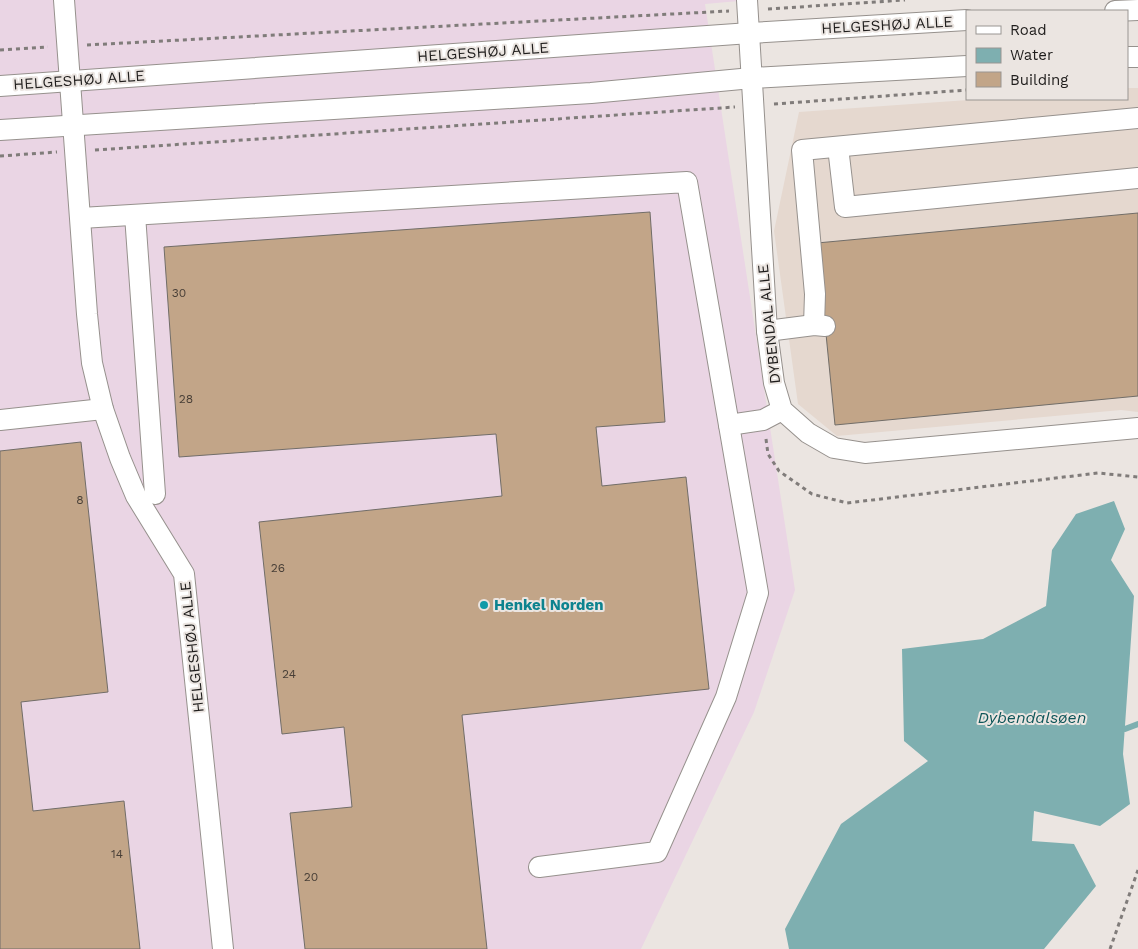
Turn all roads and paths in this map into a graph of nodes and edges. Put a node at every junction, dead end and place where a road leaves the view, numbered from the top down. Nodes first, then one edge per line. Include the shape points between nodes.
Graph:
1 (64, 0) edge
2 (905, 0) edge
3 (748, 5) edge
4 (966, 20) edge
5 (750, 33) junction
6 (66, 46) junction
7 (0, 50) edge
8 (966, 66) edge
9 (752, 78) junction
10 (69, 81) junction
11 (0, 86) edge
12 (966, 90) edge
13 (753, 106) junction
14 (1138, 118) edge
15 (73, 125) junction
16 (0, 130) edge
17 (838, 147) junction
18 (75, 151) junction
19 (0, 156) edge
20 (1138, 178) edge
21 (135, 215) junction
22 (81, 218) junction
23 (767, 331) junction
24 (102, 409) junction
25 (782, 410) junction
26 (0, 420) edge
27 (762, 420) junction
28 (729, 425) junction
29 (1138, 428) edge
30 (1138, 477) edge
31 (155, 494) dead end
32 (539, 867) dead end
33 (1138, 870) edge
34 (223, 949) edge
35 (1110, 949) edge

1 - 6 street, HELGESHØJ ALLE
2 - 3 path
3 - 5 street, DYBENDAL ALLE
3 - 6 path
4 - 5 street, HELGESHØJ ALLE
5 - 9 street, DYBENDAL ALLE
5 - 10 street, HELGESHØJ ALLE
6 - 7 path
6 - 10 street, HELGESHØJ ALLE
8 - 9 street
9 - 13 street, DYBENDAL ALLE
9 - 15 street via 590,92
10 - 11 street, HELGESHØJ ALLE
10 - 15 street, HELGESHØJ ALLE
12 - 13 path
13 - 18 path
13 - 23 street, DYBENDAL ALLE
14 - 17 street
15 - 16 street
15 - 18 street, HELGESHØJ ALLE
17 - 20 street via 845,207
17 - 23 street via 802,150 819,326
18 - 19 path
18 - 22 street, HELGESHØJ ALLE
21 - 22 street
21 - 28 street via 687,182
21 - 31 street
22 - 24 street, HELGESHØJ ALLE via 92,363
23 - 25 street, DYBENDAL ALLE via 774,383
24 - 26 street
24 - 34 street, HELGESHØJ ALLE via 136,496 184,574
25 - 27 street
25 - 29 street via 808,434 834,448 865,453
27 - 28 street
27 - 30 path via 768,454 779,471 812,494 847,503 1098,473
28 - 32 street via 758,592 726,697 657,852
33 - 35 path

